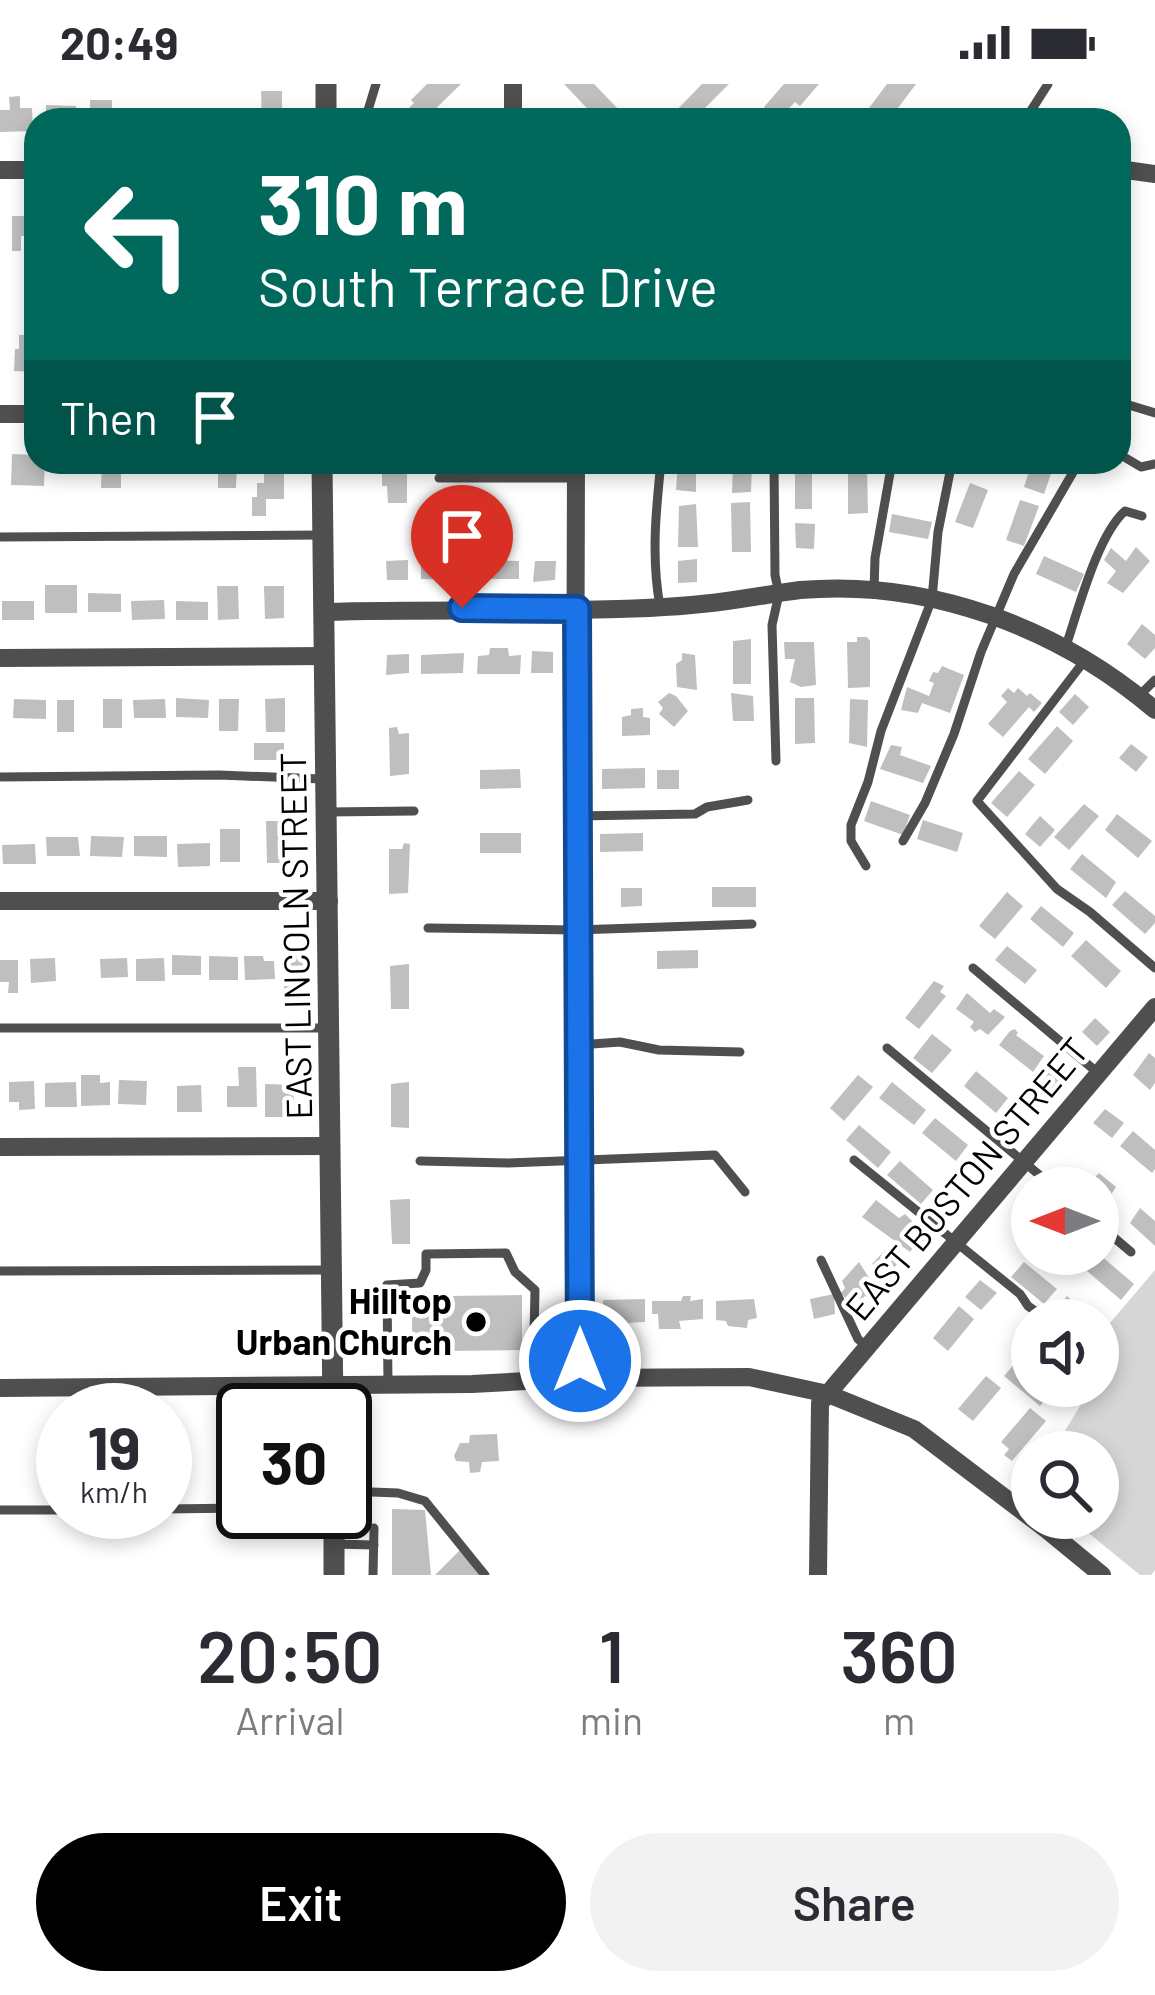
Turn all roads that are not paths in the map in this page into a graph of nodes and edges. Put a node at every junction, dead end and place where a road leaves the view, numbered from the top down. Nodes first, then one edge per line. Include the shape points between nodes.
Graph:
1 (322, 474) edge
2 (508, 474) edge
3 (576, 474) edge
4 (660, 474) edge
5 (774, 474) edge
6 (890, 474) edge
7 (950, 474) edge
8 (1072, 474) edge
9 (440, 478) dead end
10 (1142, 516) dead end
11 (323, 535) junction
12 (0, 537) edge
13 (874, 590) junction
14 (778, 594) junction
15 (932, 599) junction
16 (660, 607) junction
17 (577, 609) junction
18 (325, 612) junction
19 (997, 618) junction
20 (1065, 649) junction
21 (325, 656) junction
22 (0, 658) edge
23 (1085, 660) junction
24 (1155, 680) edge
25 (1147, 703) edge
26 (776, 761) dead end
27 (0, 777) edge
28 (328, 779) junction
29 (748, 800) dead end
30 (414, 811) dead end
31 (328, 812) junction
32 (575, 817) junction
33 (903, 841) dead end
34 (866, 866) dead end
35 (0, 901) edge
36 (329, 901) junction
37 (752, 924) dead end
38 (428, 928) dead end
39 (576, 930) junction
40 (973, 968) dead end
41 (1155, 968) edge
42 (1155, 1006) edge
43 (0, 1028) edge
44 (330, 1028) junction
45 (577, 1045) junction
46 (886, 1048) dead end
47 (740, 1052) dead end
48 (1100, 1074) junction
49 (331, 1146) junction
50 (0, 1147) edge
51 (578, 1159) junction
52 (854, 1160) dead end
53 (420, 1161) dead end
54 (1024, 1162) junction
55 (1030, 1167) edge
56 (746, 1192) dead end
57 (1119, 1242) edge
58 (956, 1244) junction
59 (1131, 1252) dead end
60 (821, 1260) dead end
61 (332, 1270) junction
62 (0, 1271) edge
63 (1023, 1299) edge
64 (868, 1348) junction
65 (580, 1378) junction
66 (533, 1380) junction
67 (332, 1383) edge
68 (372, 1385) edge
69 (388, 1385) junction
70 (216, 1386) edge
71 (0, 1388) edge
72 (828, 1394) junction
73 (372, 1492) edge
74 (0, 1510) edge
75 (36, 1510) edge
76 (374, 1528) dead end
77 (334, 1539) edge
78 (334, 1544) junction
79 (374, 1545) junction
80 (334, 1575) edge
81 (373, 1575) edge
82 (485, 1575) edge
83 (818, 1575) edge
84 (1102, 1575) edge

1 - 11 street, EAST LINCOLN STREET
2 - 9 lane
3 - 17 street
4 - 16 lane
5 - 14 lane
6 - 13 lane
7 - 15 lane
8 - 19 lane
10 - 20 lane via 1126,512 1116,520
11 - 12 lane
11 - 18 street, EAST LINCOLN STREET
13 - 14 street
13 - 15 street
14 - 16 street
14 - 26 lane
15 - 19 street
15 - 34 lane via 851,825
16 - 17 street
17 - 18 street
17 - 32 street
18 - 21 street, EAST LINCOLN STREET
19 - 20 street
19 - 33 lane
20 - 23 street
21 - 22 street
21 - 28 street, EAST LINCOLN STREET
23 - 25 street
23 - 41 lane via 977,801 1057,889
24 - 25 lane
27 - 28 lane
28 - 31 street, EAST LINCOLN STREET
29 - 32 lane via 695,814
30 - 31 lane
31 - 36 street, EAST LINCOLN STREET
32 - 39 street
35 - 36 street
36 - 44 street, EAST LINCOLN STREET
37 - 39 lane
38 - 39 lane
39 - 45 street
40 - 48 lane
42 - 48 street, EAST BOSTON STREET
43 - 44 lane
44 - 49 street, EAST LINCOLN STREET
45 - 47 lane
45 - 51 street
46 - 54 lane
48 - 54 street, EAST BOSTON STREET
49 - 50 street
49 - 61 street, EAST LINCOLN STREET
51 - 53 lane
51 - 56 lane via 715,1155
51 - 65 street
52 - 58 lane
54 - 55 lane
54 - 58 street, EAST BOSTON STREET
57 - 59 lane
58 - 63 lane
58 - 64 street, EAST BOSTON STREET
60 - 64 lane
61 - 62 lane
61 - 67 street, EAST LINCOLN STREET
64 - 72 street, EAST BOSTON STREET
65 - 66 street
65 - 72 street via 748,1377
66 - 69 street
66 - 69 lane via 535,1290 506,1253 426,1254 420,1283 386,1285
68 - 69 street
70 - 71 street
72 - 83 street via 820,1403
72 - 84 street via 914,1430
73 - 82 lane via 424,1501
74 - 75 lane
76 - 79 lane
77 - 78 street
78 - 79 lane
78 - 80 street
79 - 81 lane

